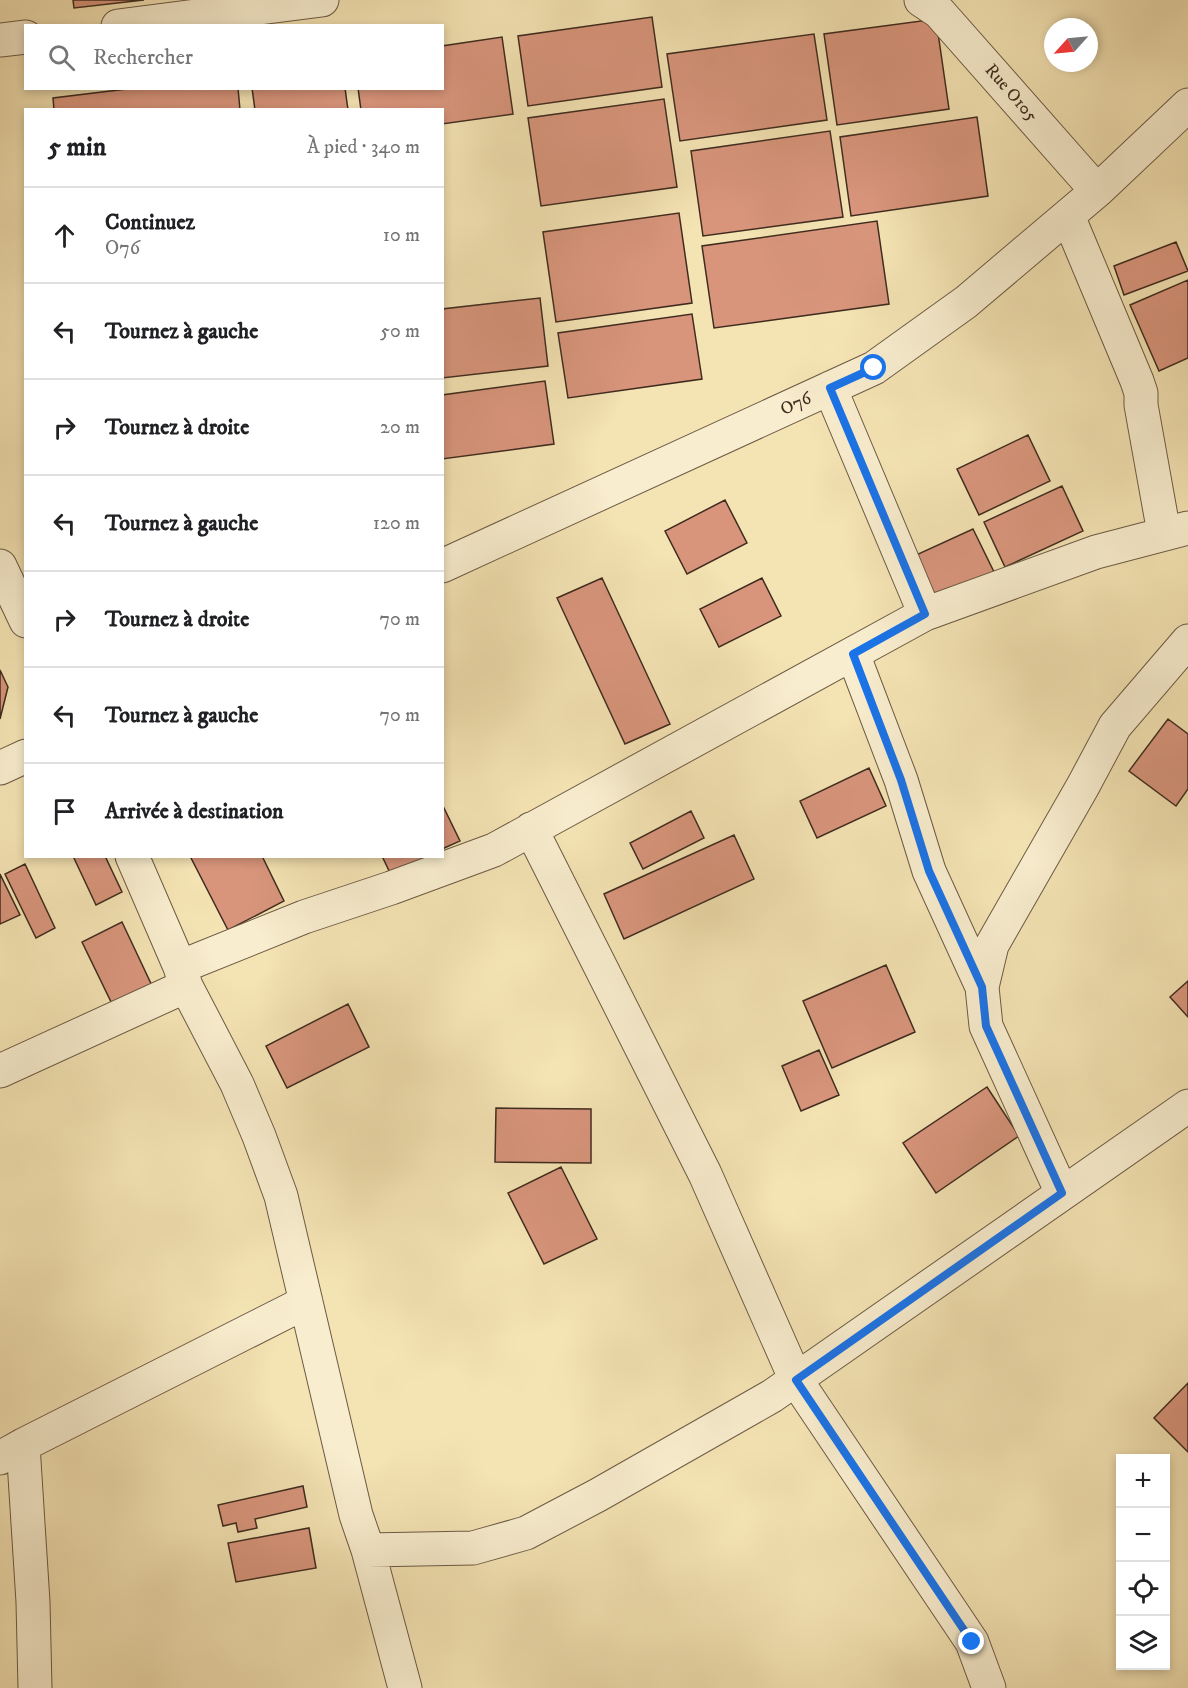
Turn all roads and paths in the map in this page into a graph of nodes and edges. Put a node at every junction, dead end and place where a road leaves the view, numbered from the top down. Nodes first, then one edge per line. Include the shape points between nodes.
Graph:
1 (322, 0) edge
2 (921, 0) edge
3 (134, 24) edge
4 (24, 37) edge
5 (0, 40) edge
6 (1188, 105) edge
7 (1097, 191) junction
8 (1068, 216) junction
9 (830, 388) junction
10 (1176, 531) edge
11 (444, 565) edge
12 (0, 566) edge
13 (925, 614) junction
14 (24, 617) edge
15 (1188, 641) edge
16 (853, 654) junction
17 (24, 757) edge
18 (0, 768) edge
19 (531, 829) junction
20 (133, 858) edge
21 (183, 976) junction
22 (982, 987) junction
23 (0, 1071) edge
24 (1188, 1106) edge
25 (1062, 1193) junction
26 (306, 1302) junction
27 (796, 1380) junction
28 (11, 1451) edge
29 (368, 1550) junction
30 (35, 1688) edge
31 (405, 1688) edge
32 (989, 1688) edge

1 - 3 street
2 - 7 street, Rue O105 via 939,12
4 - 5 street
6 - 7 street, O76
7 - 8 street, O76
8 - 9 street, O76 via 966,302 874,368
8 - 10 street via 1139,387
9 - 11 street, O76
9 - 13 street
10 - 13 street via 1096,552
12 - 14 street
13 - 16 street
15 - 22 street via 1115,726 992,945
16 - 19 street
16 - 22 street via 901,780 929,871
17 - 18 street
19 - 21 street via 494,850 304,917
19 - 27 street via 705,1174
20 - 21 street
21 - 23 street
21 - 26 street via 259,1136 281,1196
22 - 25 street via 986,1026
24 - 25 street
25 - 27 street
26 - 28 street
26 - 29 street via 356,1515
27 - 29 street via 526,1533 473,1548
27 - 32 street via 972,1642
28 - 30 street via 33,1602
29 - 31 street

